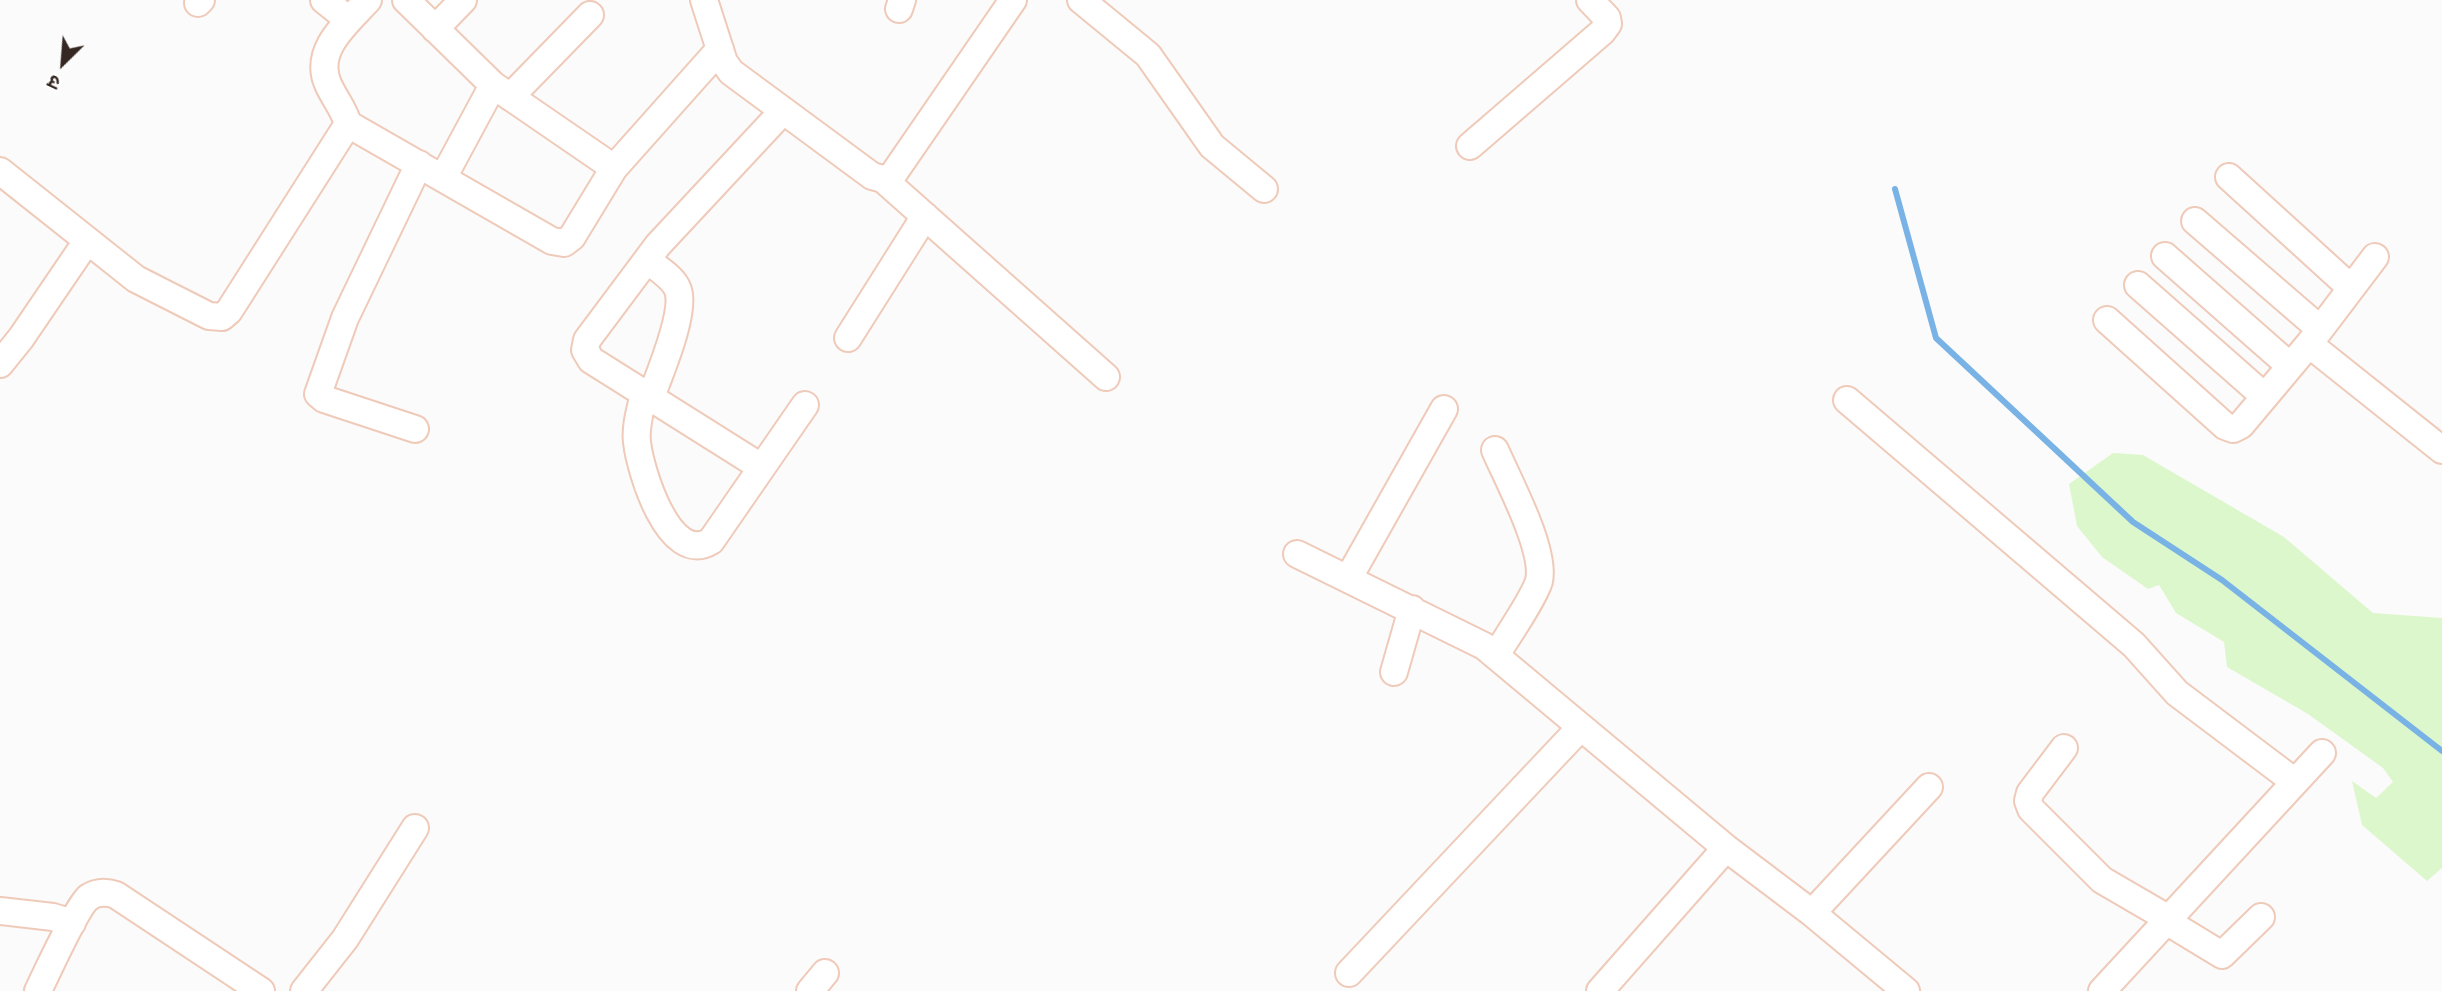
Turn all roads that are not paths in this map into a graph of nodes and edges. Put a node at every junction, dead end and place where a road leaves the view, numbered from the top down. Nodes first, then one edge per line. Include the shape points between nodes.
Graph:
1 (324, 0) edge
2 (368, 0) edge
3 (406, 0) edge
4 (463, 0) edge
5 (704, 0) edge
6 (1013, 0) edge
7 (1081, 0) edge
8 (1590, 0) edge
9 (590, 15) dead end
10 (349, 20) junction
11 (435, 29) junction
12 (720, 49) junction
13 (501, 91) junction
14 (783, 111) junction
15 (348, 124) junction
16 (1470, 146) dead end
17 (419, 164) junction
18 (614, 168) junction
19 (2229, 177) dead end
20 (443, 178) junction
21 (883, 179) junction
22 (3, 180) edge
23 (1264, 190) dead end
24 (925, 216) junction
25 (2195, 221) dead end
26 (87, 240) junction
27 (2165, 256) dead end
28 (2375, 257) dead end
29 (647, 260) junction
30 (2138, 285) dead end
31 (2351, 288) junction
32 (2107, 320) dead end
33 (2315, 336) junction
34 (848, 338) dead end
35 (0, 364) edge
36 (2290, 366) junction
37 (1106, 377) dead end
38 (648, 395) junction
39 (2264, 396) junction
40 (1846, 400) dead end
41 (805, 405) dead end
42 (1444, 409) dead end
43 (415, 429) dead end
44 (1495, 450) dead end
45 (2442, 450) edge
46 (761, 467) junction
47 (1297, 554) dead end
48 (1348, 579) junction
49 (1412, 609) junction
50 (1496, 655) junction
51 (1394, 672) dead end
52 (1580, 728) junction
53 (2064, 748) dead end
54 (2322, 752) dead end
55 (2295, 782) junction
56 (1929, 787) dead end
57 (415, 828) dead end
58 (1726, 848) junction
59 (0, 911) edge
60 (1812, 914) junction
61 (2261, 917) dead end
62 (2168, 920) junction
63 (72, 923) junction
64 (1349, 973) dead end
65 (1611, 987) edge
66 (38, 991) edge
67 (261, 991) edge
68 (304, 991) edge
69 (1906, 991) edge
70 (2102, 991) edge

1 - 10 street
2 - 10 street
3 - 11 street
4 - 11 street
5 - 12 street
6 - 21 street via 892,176
7 - 23 street via 1148,55 1212,146
8 - 16 street via 1607,18 1602,32
9 - 13 street
10 - 15 street via 324,57 328,86
11 - 13 street
12 - 14 street via 732,72
12 - 18 street
13 - 18 street
13 - 20 street
14 - 21 street
14 - 29 street
15 - 17 street
15 - 26 street via 222,317 209,316 136,279
17 - 20 street
17 - 43 street via 345,318 318,394
18 - 20 street via 564,243 552,241
19 - 31 street
21 - 24 street
22 - 26 street
24 - 34 street
24 - 37 street
25 - 33 street
26 - 35 street
27 - 36 street
28 - 31 street
29 - 38 street via 672,281 680,298 672,341
29 - 38 street via 587,340 585,350 591,360
30 - 39 street
31 - 33 street
32 - 39 street via 2225,426 2241,425
33 - 36 street
33 - 45 street
36 - 39 street
38 - 46 street
38 - 46 street via 638,425 639,449 660,515 679,538 693,545 711,541
40 - 55 street via 2134,645 2177,693
41 - 46 street
42 - 48 street
44 - 50 street via 1541,566 1538,583
47 - 48 street
48 - 49 street
49 - 50 street
49 - 51 street
50 - 52 street
52 - 58 street
52 - 64 street
53 - 62 street via 2030,793 2031,810 2102,880
54 - 55 street
55 - 62 street
56 - 60 street
57 - 68 street via 345,939
58 - 60 street
58 - 65 street
59 - 63 street
60 - 69 street
61 - 62 street via 2222,956
62 - 70 street
63 - 66 street
63 - 67 street via 88,898 103,892 116,895

